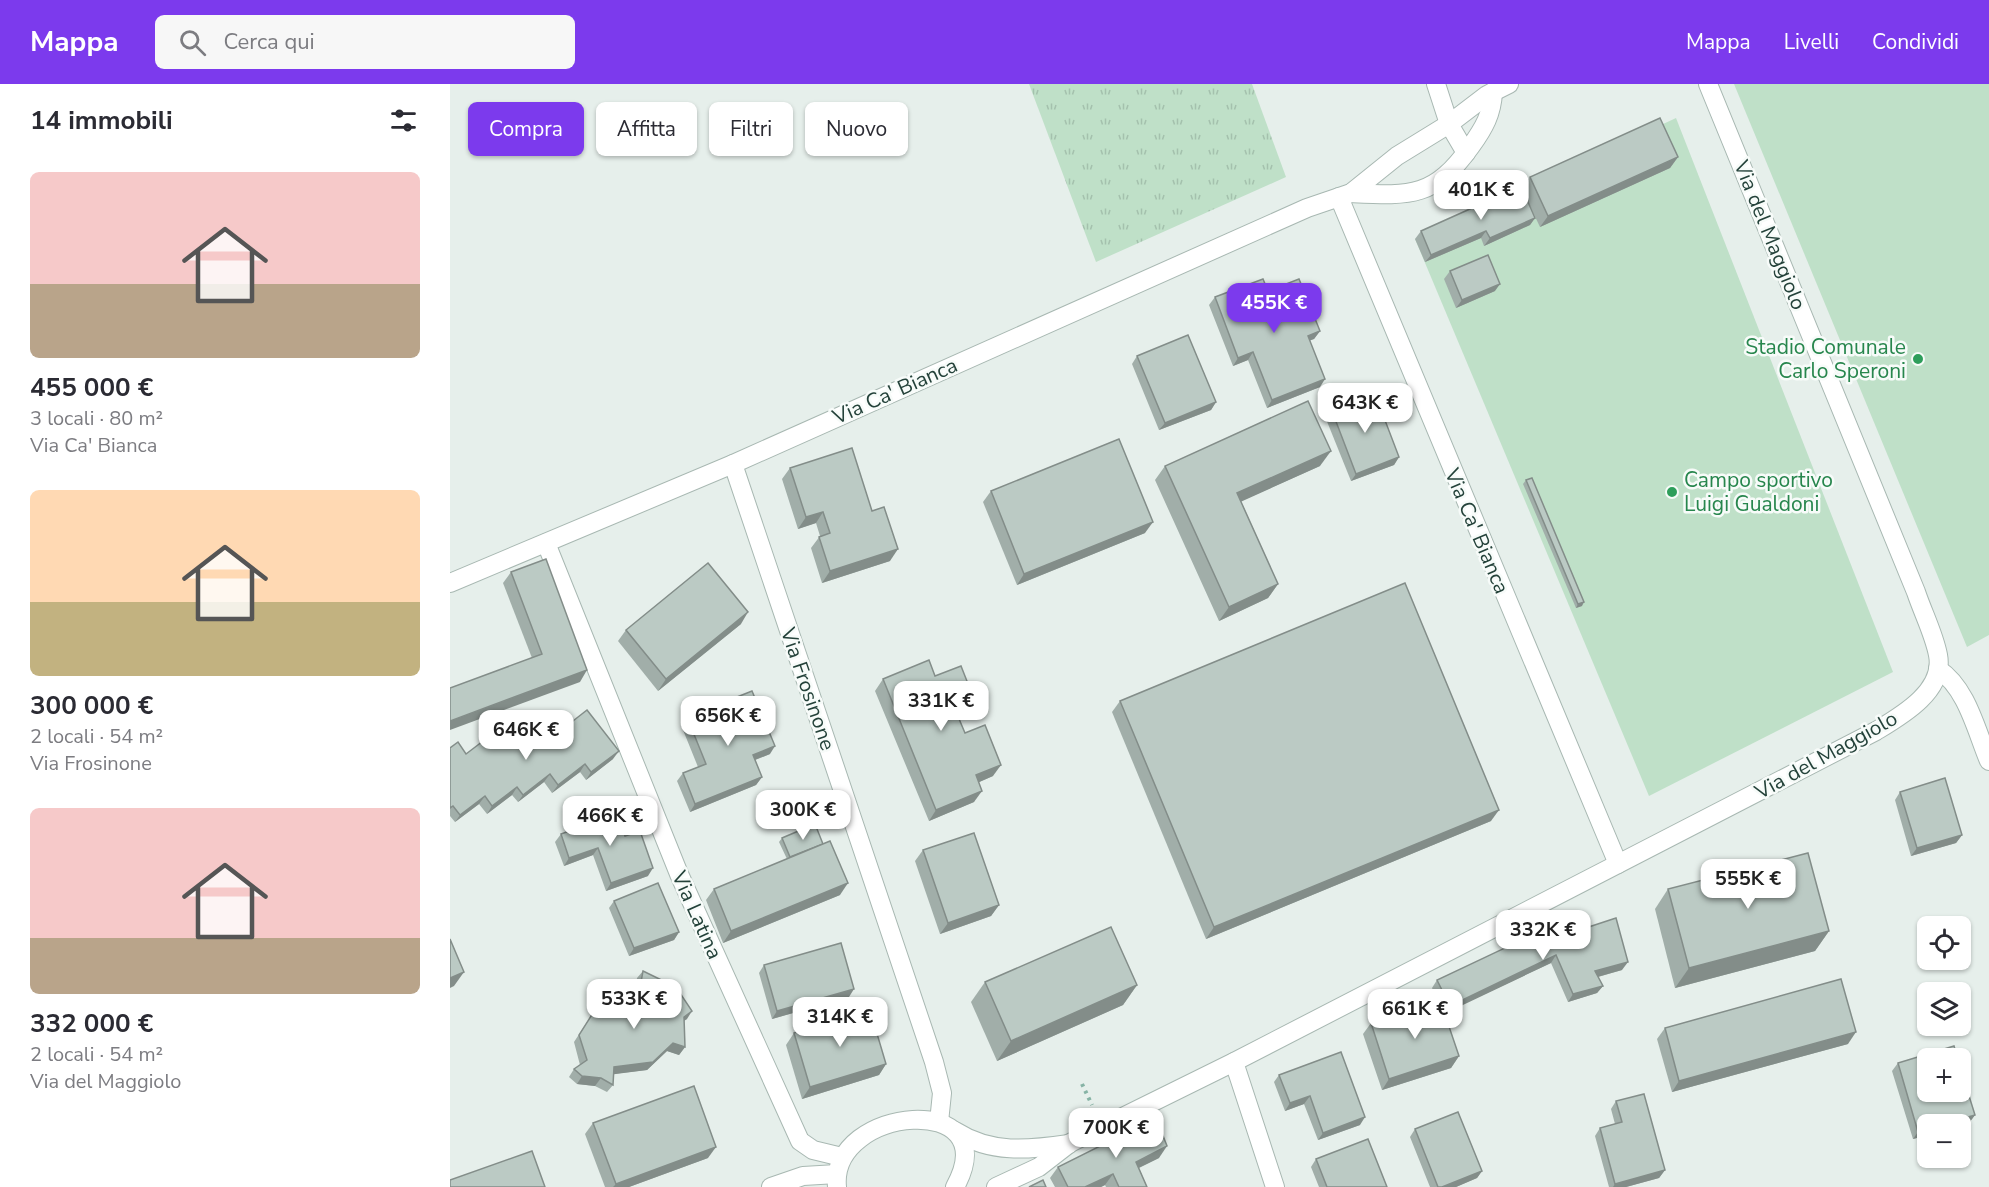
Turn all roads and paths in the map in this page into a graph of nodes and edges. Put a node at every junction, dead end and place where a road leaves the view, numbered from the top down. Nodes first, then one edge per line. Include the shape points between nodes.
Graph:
1 (1436, 84) edge
2 (1708, 84) edge
3 (1501, 88) edge
4 (1449, 124) junction
5 (1466, 153) junction
6 (1345, 195) junction
7 (732, 464) junction
8 (546, 543) junction
9 (450, 583) edge
10 (1938, 669) junction
11 (1989, 761) edge
12 (1618, 864) junction
13 (1234, 1062) junction
14 (1082, 1084) dead end
15 (1102, 1100) dead end
16 (947, 1126) junction
17 (1070, 1143) junction
18 (838, 1172) edge
19 (771, 1187) edge
20 (955, 1187) edge
21 (996, 1187) edge
22 (1275, 1187) edge

1 - 4 street
2 - 10 street, Via del Maggiolo via 1916,592 1938,655
3 - 4 street, Via Ca' Bianca
3 - 5 street, Via Ca' Bianca via 1488,119
4 - 5 street
4 - 6 street, Via Ca' Bianca
5 - 6 street, Via Ca' Bianca via 1447,177 1425,189 1399,194
6 - 7 street, Via Ca' Bianca via 1306,208
6 - 12 street, Via Ca' Bianca
7 - 8 street, Via Ca' Bianca
7 - 16 street, Via Frosinone via 934,1062
8 - 9 street, Via Ca' Bianca
8 - 18 street, Via Latina via 679,874 800,1141
10 - 11 street via 1958,687
10 - 12 street, Via del Maggiolo via 1922,698 1882,727
12 - 13 street, Via del Maggiolo
13 - 17 street, Via del Maggiolo
13 - 22 street
14 - 15 path via 1092,1105
16 - 17 street, Via del Maggiolo via 976,1142 1006,1149
16 - 18 street via 910,1120 893,1122 863,1137
16 - 20 street via 964,1153
17 - 21 street, Via del Maggiolo via 1039,1167
18 - 19 street via 808,1175

